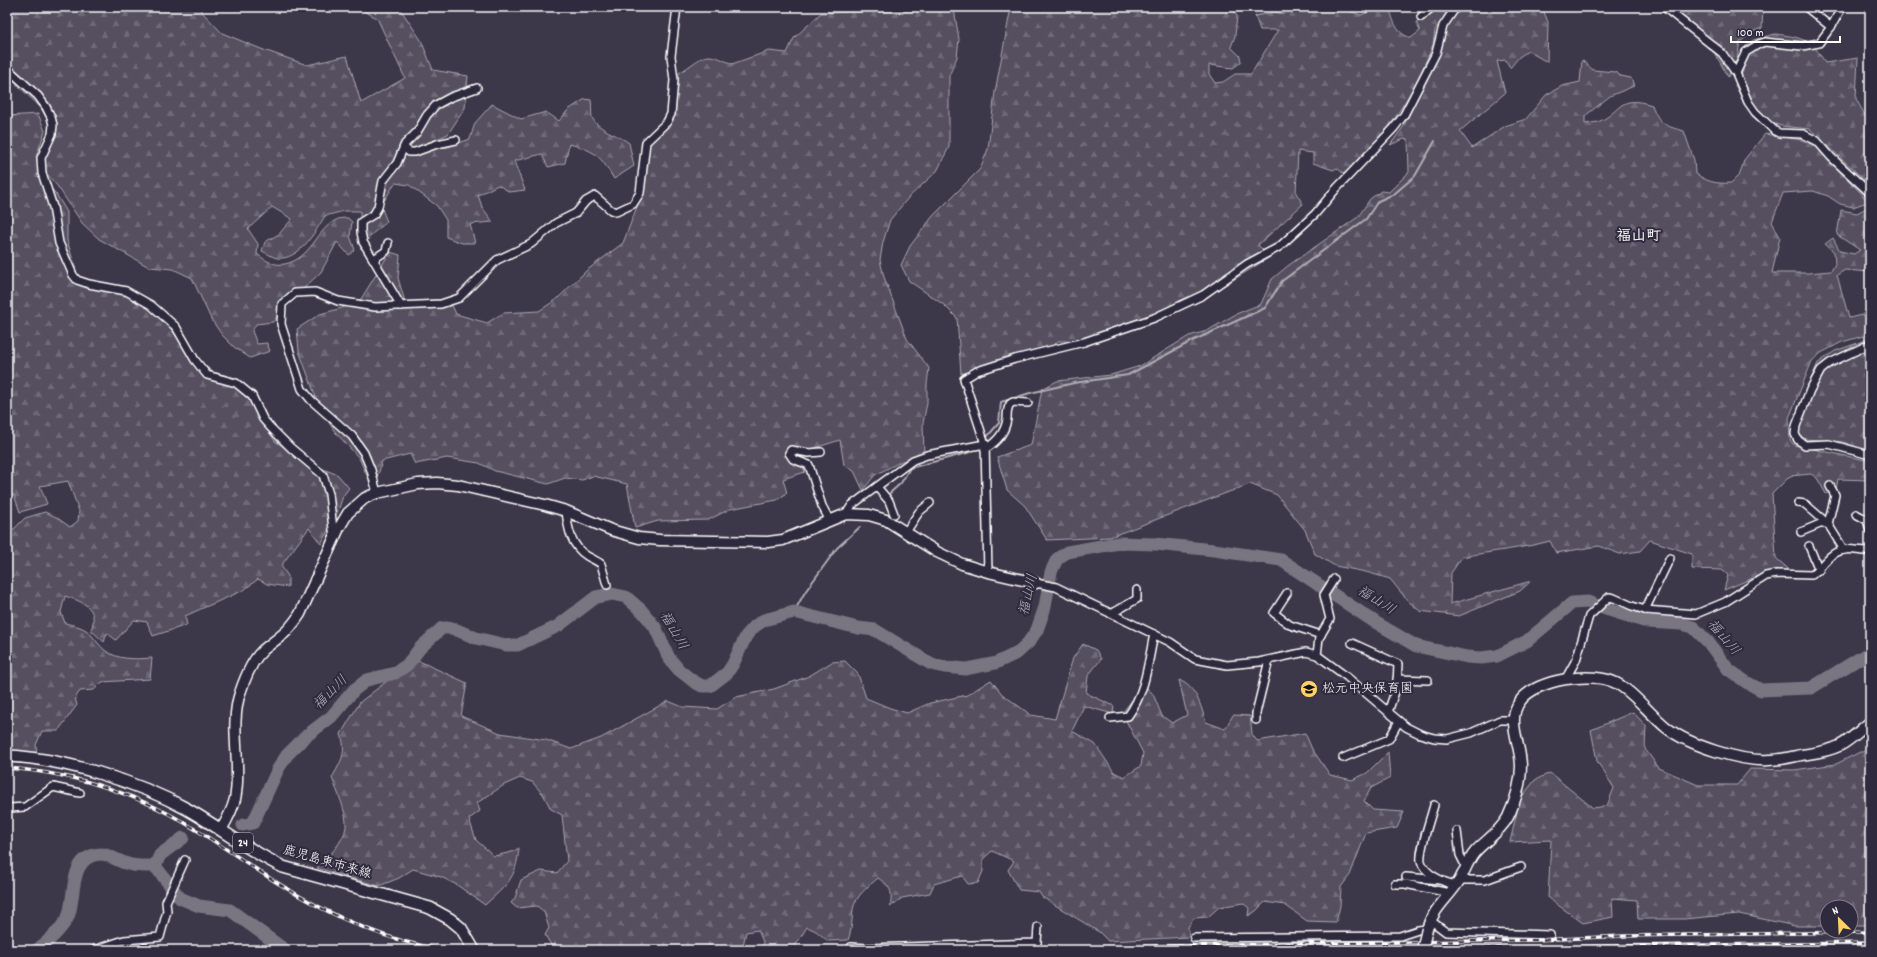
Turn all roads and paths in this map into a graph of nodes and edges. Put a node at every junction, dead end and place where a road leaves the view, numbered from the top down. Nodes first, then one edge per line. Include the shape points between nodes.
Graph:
1 (677, 7) edge
2 (1432, 7) edge
3 (1456, 7) edge
4 (1664, 7) edge
5 (1806, 7) edge
6 (1842, 7) edge
7 (1421, 17) dead end
8 (1831, 27) junction
9 (7, 68) edge
10 (1736, 73) junction
11 (477, 88) dead end
12 (456, 140) dead end
13 (404, 147) junction
14 (1870, 193) edge
15 (388, 243) dead end
16 (374, 259) junction
17 (401, 306) junction
18 (1870, 344) edge
19 (1028, 403) dead end
20 (985, 446) junction
21 (821, 452) dead end
22 (1870, 455) edge
23 (1830, 486) dead end
24 (877, 487) junction
25 (377, 493) junction
26 (930, 503) dead end
27 (1798, 503) dead end
28 (566, 511) junction
29 (846, 514) junction
30 (894, 514) dead end
31 (1856, 514) dead end
32 (830, 521) junction
33 (1828, 524) junction
34 (1870, 530) edge
35 (906, 532) junction
36 (1801, 532) dead end
37 (334, 538) junction
38 (1809, 546) dead end
39 (1844, 550) junction
40 (1870, 551) edge
41 (1670, 558) dead end
42 (1819, 570) junction
43 (988, 572) junction
44 (1334, 579) dead end
45 (1036, 583) joint
46 (607, 585) dead end
47 (1137, 590) dead end
48 (1287, 593) dead end
49 (1645, 610) junction
50 (1111, 614) junction
51 (1154, 634) junction
52 (1321, 635) junction
53 (1352, 643) dead end
54 (1317, 656) junction
55 (1269, 660) junction
56 (1397, 679) junction
57 (1428, 680) dead end
58 (1565, 680) junction
59 (1388, 712) junction
60 (1110, 718) dead end
61 (1256, 720) dead end
62 (1513, 720) junction
63 (1399, 721) junction
64 (1870, 722) edge
65 (7, 756) edge
66 (1343, 758) dead end
67 (80, 793) dead end
68 (1434, 805) dead end
69 (7, 806) edge
70 (221, 830) junction
71 (1457, 831) dead end
72 (185, 860) dead end
73 (1466, 867) junction
74 (1521, 867) dead end
75 (1406, 877) dead end
76 (1440, 880) junction
77 (1395, 884) dead end
78 (1455, 886) junction
79 (1428, 925) junction
80 (1038, 927) dead end
81 (1550, 935) dead end
82 (1194, 938) dead end
83 (473, 946) edge
84 (851, 947) dead end
85 (94, 950) edge
86 (1422, 950) edge

1 - 17 street via 671,56 674,80 671,114 667,122 646,142 640,193 633,204 616,212 595,196 586,201 576,213 556,223 531,244 497,260 459,298 441,304
2 - 7 street
3 - 20 street via 1443,26 1436,53 1404,115 1315,214 1279,247 1246,264 1203,295 1154,318 1084,342 977,371 964,379
4 - 10 street via 1722,53
5 - 8 street
6 - 8 street
8 - 10 street via 1819,43 1802,46 1766,42 1753,46 1746,52
9 - 37 street via 38,96 51,117 52,134 41,158 41,164 56,218 59,243 73,275 77,280 96,286 126,291 151,305 176,327 207,375 236,383 252,396 266,423 323,475 329,494
10 - 14 street via 1748,102 1775,131 1810,136 1818,141
11 - 13 street via 436,105
12 - 13 street via 415,152 409,152
13 - 16 street via 397,163 383,181 378,207 374,214 361,222 363,242
15 - 16 street via 386,251
16 - 17 street
17 - 25 street via 375,307 338,301 315,292 295,293 282,304 281,324 302,389 352,436 364,453
18 - 22 street via 1821,370 1810,390 1795,434 1804,445 1829,444
19 - 20 street via 1010,404 1004,431 995,443
20 - 24 street via 927,455 913,460
20 - 43 street
21 - 32 street via 791,450 789,453 793,459 809,465 822,506
23 - 33 street via 1835,496
24 - 29 street via 852,505
24 - 30 street via 889,501
25 - 28 street via 418,484 438,483 458,485
25 - 37 street via 365,498 348,513
26 - 35 street via 919,512
27 - 33 street via 1805,504
28 - 32 street via 625,534 660,540 768,542 783,540
28 - 46 street via 571,538 579,549 601,564
29 - 32 street
29 - 35 street via 869,515 886,520
31 - 34 street via 1867,520
33 - 36 street via 1820,524
33 - 39 street
35 - 43 street via 937,552 962,564
37 - 70 street via 292,627 283,637 262,651 247,675 237,704 234,799 230,814
38 - 42 street
39 - 40 street
39 - 42 street via 1829,556
41 - 49 street
42 - 49 street via 1812,576 1766,576 1725,602 1696,614
43 - 45 street
44 - 52 street via 1324,595 1330,619
45 - 50 street via 1056,587
47 - 50 street via 1137,599
48 - 52 street via 1274,613 1290,625
49 - 58 street via 1609,597 1594,610 1589,616 1576,660
50 - 51 street
51 - 55 street via 1195,659 1226,665
51 - 60 street via 1138,703 1128,716
52 - 54 street via 1317,645
53 - 56 street via 1398,664
54 - 55 street via 1306,652
54 - 59 street via 1347,677
55 - 61 street
56 - 57 street
56 - 59 street via 1394,699
58 - 62 street via 1548,683 1530,691 1520,700
58 - 64 street via 1606,679 1623,687 1655,718 1681,737 1692,743 1747,759 1768,760 1827,751 1840,745
59 - 63 street
62 - 63 street via 1500,720 1471,733 1447,739 1420,734
62 - 73 street via 1521,764 1517,791 1502,826 1474,854
63 - 66 street via 1389,739
65 - 70 main road, 鹿児島東市来線 / 24 via 45,761 122,781 165,798
67 - 69 street via 53,787 25,807
68 - 76 street via 1421,852 1421,861 1425,869
70 - 83 main road, 鹿児島東市来線 / 24 via 283,867 434,910 461,928
71 - 73 street via 1460,855
72 - 85 street via 166,902 167,911 160,937 124,940
73 - 78 street
74 - 78 street via 1485,880
75 - 76 street
76 - 78 street
77 - 78 street
78 - 79 street via 1435,910
79 - 81 street via 1446,932
79 - 82 street via 1400,936
79 - 86 street, bridge
80 - 84 street via 1037,943

